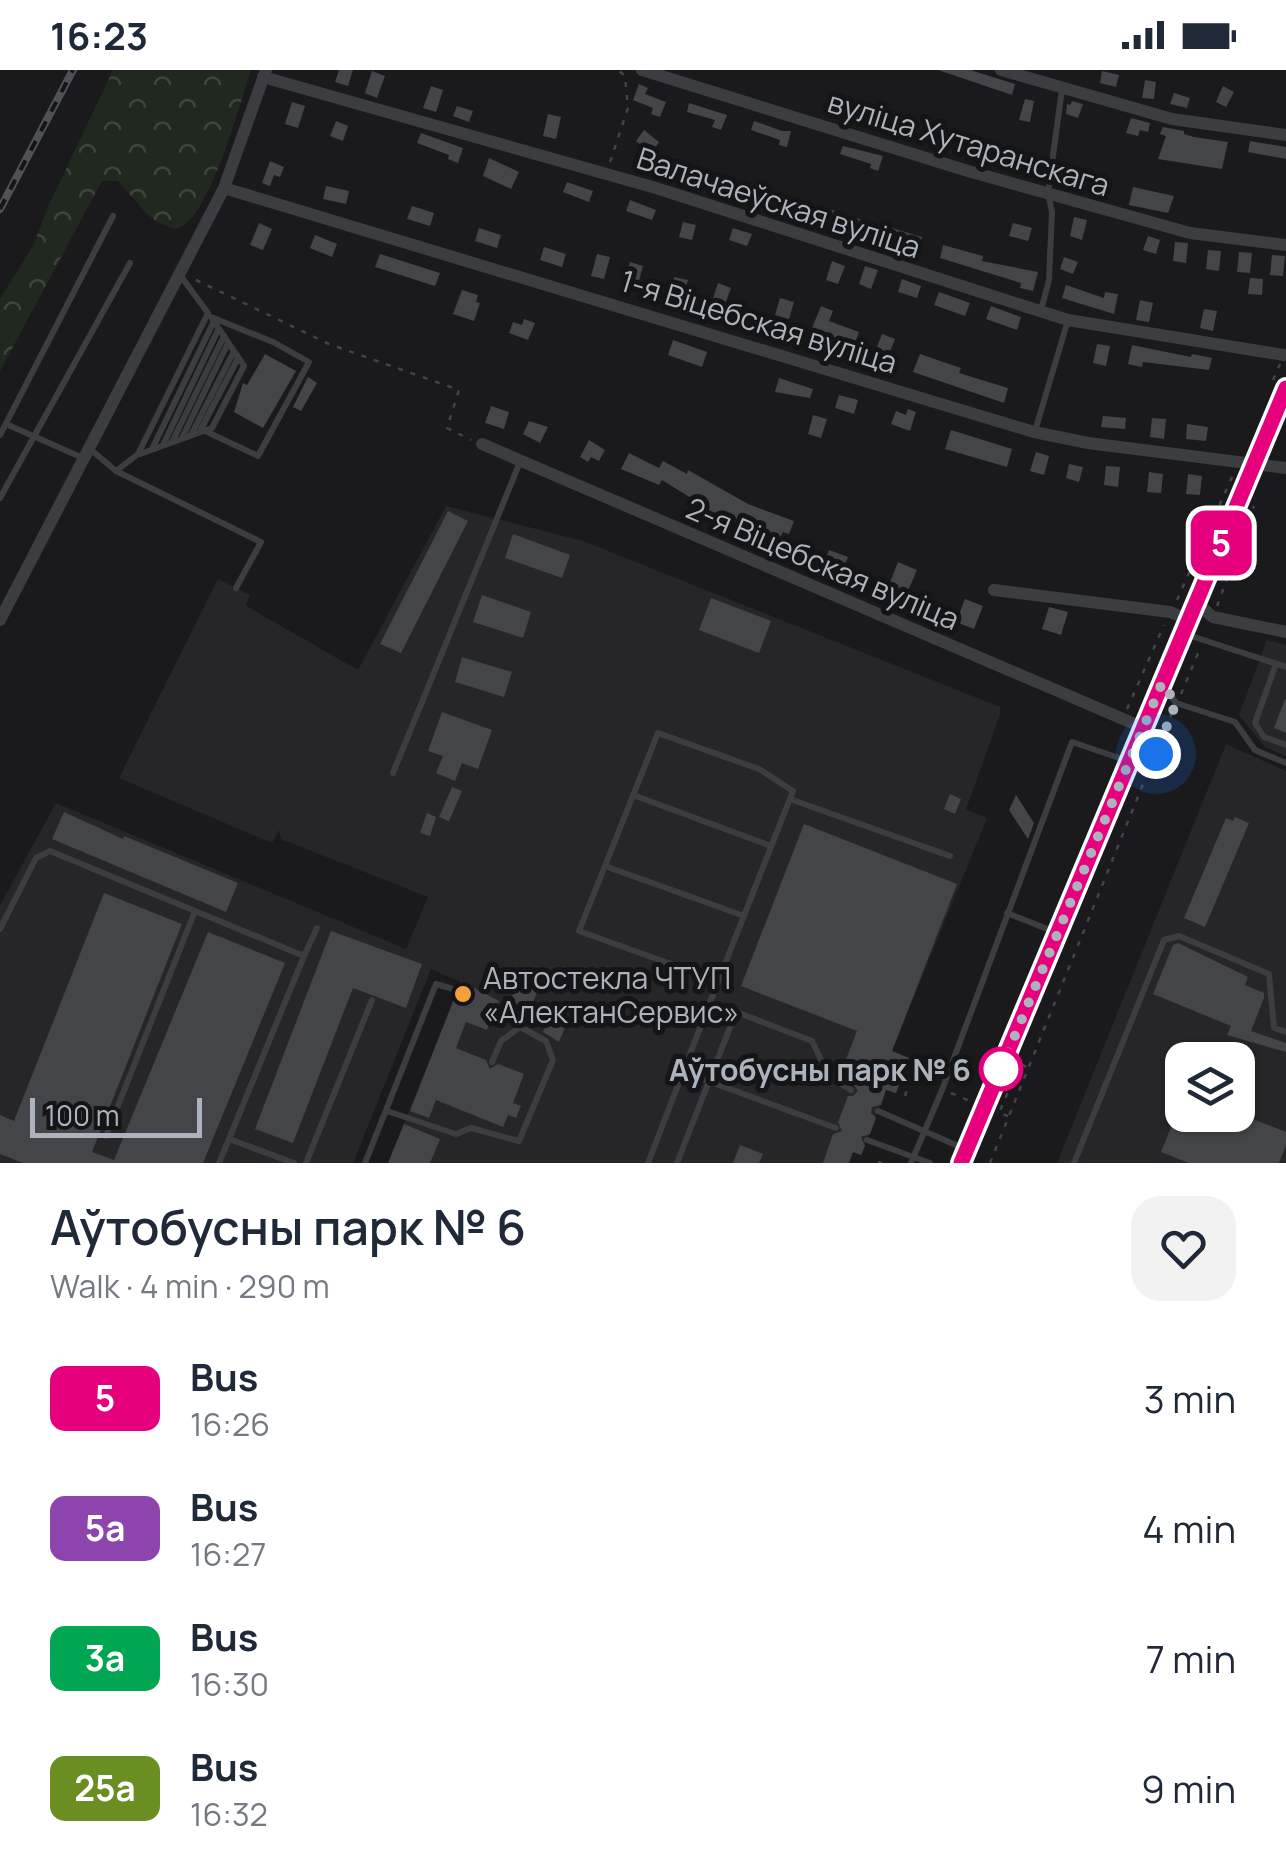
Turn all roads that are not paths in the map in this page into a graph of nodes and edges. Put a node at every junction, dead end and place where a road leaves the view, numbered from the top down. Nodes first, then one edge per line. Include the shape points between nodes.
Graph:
1 (642, 70) edge
2 (1001, 70) edge
3 (264, 73) edge
4 (1062, 89) junction
5 (1286, 135) edge
6 (224, 188) junction
7 (1048, 193) junction
8 (113, 216) dead end
9 (1286, 245) edge
10 (130, 263) dead end
11 (180, 274) junction
12 (1041, 312) junction
13 (211, 317) junction
14 (1068, 320) junction
15 (224, 336) junction
16 (236, 355) junction
17 (1284, 355) edge
18 (1278, 389) edge
19 (6, 424) junction
20 (202, 432) junction
21 (1034, 432) junction
22 (0, 436) edge
23 (32, 436) junction
24 (190, 436) junction
25 (181, 439) junction
26 (172, 443) junction
27 (482, 444) road end
28 (162, 446) junction
29 (152, 450) junction
30 (87, 454) junction
31 (138, 454) junction
32 (520, 461) junction
33 (1246, 463) junction
34 (1286, 468) edge
35 (116, 470) junction
36 (0, 498) edge
37 (236, 588) dead end
38 (994, 590) dead end
39 (1190, 619) junction
40 (0, 620) edge
41 (1286, 632) edge
42 (1276, 664) junction
43 (1286, 667) edge
44 (1162, 683) junction
45 (1144, 728) junction
46 (1286, 745) edge
47 (1130, 762) junction
48 (1286, 763) edge
49 (393, 773) dead end
50 (633, 795) junction
51 (790, 799) junction
52 (772, 846) junction
53 (950, 856) dead end
54 (604, 866) junction
55 (194, 911) junction
56 (1007, 913) junction
57 (744, 916) junction
58 (317, 928) dead end
59 (0, 929) edge
60 (1058, 934) junction
61 (304, 956) junction
62 (718, 981) junction
63 (453, 989) dead end
64 (372, 1000) dead end
65 (710, 1002) junction
66 (736, 1012) junction
67 (1286, 1032) edge
68 (492, 1062) dead end
69 (685, 1068) junction
70 (708, 1081) junction
71 (850, 1090) dead end
72 (387, 1111) junction
73 (878, 1111) dead end
74 (478, 1116) dead end
75 (471, 1128) junction
76 (836, 1128) dead end
77 (926, 1133) junction
78 (106, 1136) dead end
79 (229, 1139) junction
80 (867, 1140) dead end
81 (964, 1156) edge
82 (913, 1160) edge
83 (218, 1163) edge
84 (294, 1163) edge
85 (306, 1163) edge
86 (364, 1163) edge
87 (648, 1163) edge
88 (677, 1163) edge
89 (930, 1163) edge
90 (1074, 1163) edge

1 - 7 street, вуліца Хутаранскага
2 - 4 street
3 - 6 street
3 - 12 street, Валачаеўская вуліца
4 - 5 street via 1172,119
4 - 7 lane
6 - 11 street
6 - 21 street, 1-я Віцебская вуліца
7 - 9 street, вуліца Хутаранскага via 1190,233
7 - 12 lane via 1049,280
8 - 19 lane
10 - 23 lane
11 - 13 lane
11 - 30 street
12 - 14 street, Валачаеўская вуліца
13 - 15 lane
13 - 20 lane via 309,362 258,456
13 - 29 lane
13 - 31 lane
14 - 17 street, Валачаеўская вуліца
14 - 21 lane
15 - 16 lane
15 - 25 lane
15 - 26 lane
15 - 28 lane
16 - 20 lane
16 - 24 lane
18 - 33 main road
19 - 22 lane
19 - 23 lane
20 - 24 lane
21 - 33 street, 1-я Віцебская вуліца
23 - 30 lane
23 - 36 lane
24 - 25 lane
25 - 26 lane
26 - 28 lane
27 - 32 street, 2-я Віцебская вуліца
28 - 29 lane
29 - 31 lane
30 - 35 lane
30 - 40 street
31 - 35 lane
32 - 45 street, 2-я Віцебская вуліца
32 - 49 lane
33 - 34 street, 1-я Віцебская вуліца
33 - 39 main road
35 - 37 lane via 261,542
38 - 39 street, 2-я Віцебская вуліца
39 - 41 street, 2-я Віцебская вуліца via 1213,616
39 - 42 lane via 1203,640
39 - 44 main road
42 - 43 lane
42 - 46 lane via 1255,723 1264,737
44 - 45 main road
44 - 48 lane via 1176,703 1234,722 1254,750
45 - 47 main road
47 - 56 lane via 1072,742
47 - 60 main road
50 - 51 lane via 658,732 758,769 793,791
50 - 52 lane
50 - 54 lane
51 - 52 lane
51 - 53 lane
52 - 57 lane
54 - 57 lane
54 - 62 lane via 579,931
55 - 59 lane via 44,852
55 - 61 lane
55 - 78 lane
56 - 60 lane
56 - 77 lane
57 - 62 lane
58 - 61 lane
60 - 81 main road
61 - 79 lane
62 - 65 lane
63 - 72 lane via 436,984
64 - 85 lane
65 - 66 lane
65 - 69 lane
66 - 70 lane
66 - 71 lane via 812,1041 830,1076
67 - 90 lane via 1274,1028 1270,974 1179,936 1164,940
68 - 75 lane via 501,1040 520,1027 546,1041 553,1060 519,1141
69 - 70 lane
69 - 87 lane
70 - 76 lane
70 - 88 lane
72 - 75 lane via 456,1134
72 - 86 lane
73 - 77 lane
74 - 75 lane
77 - 81 lane
77 - 82 lane
79 - 83 lane
79 - 84 lane
80 - 82 lane
82 - 89 lane

